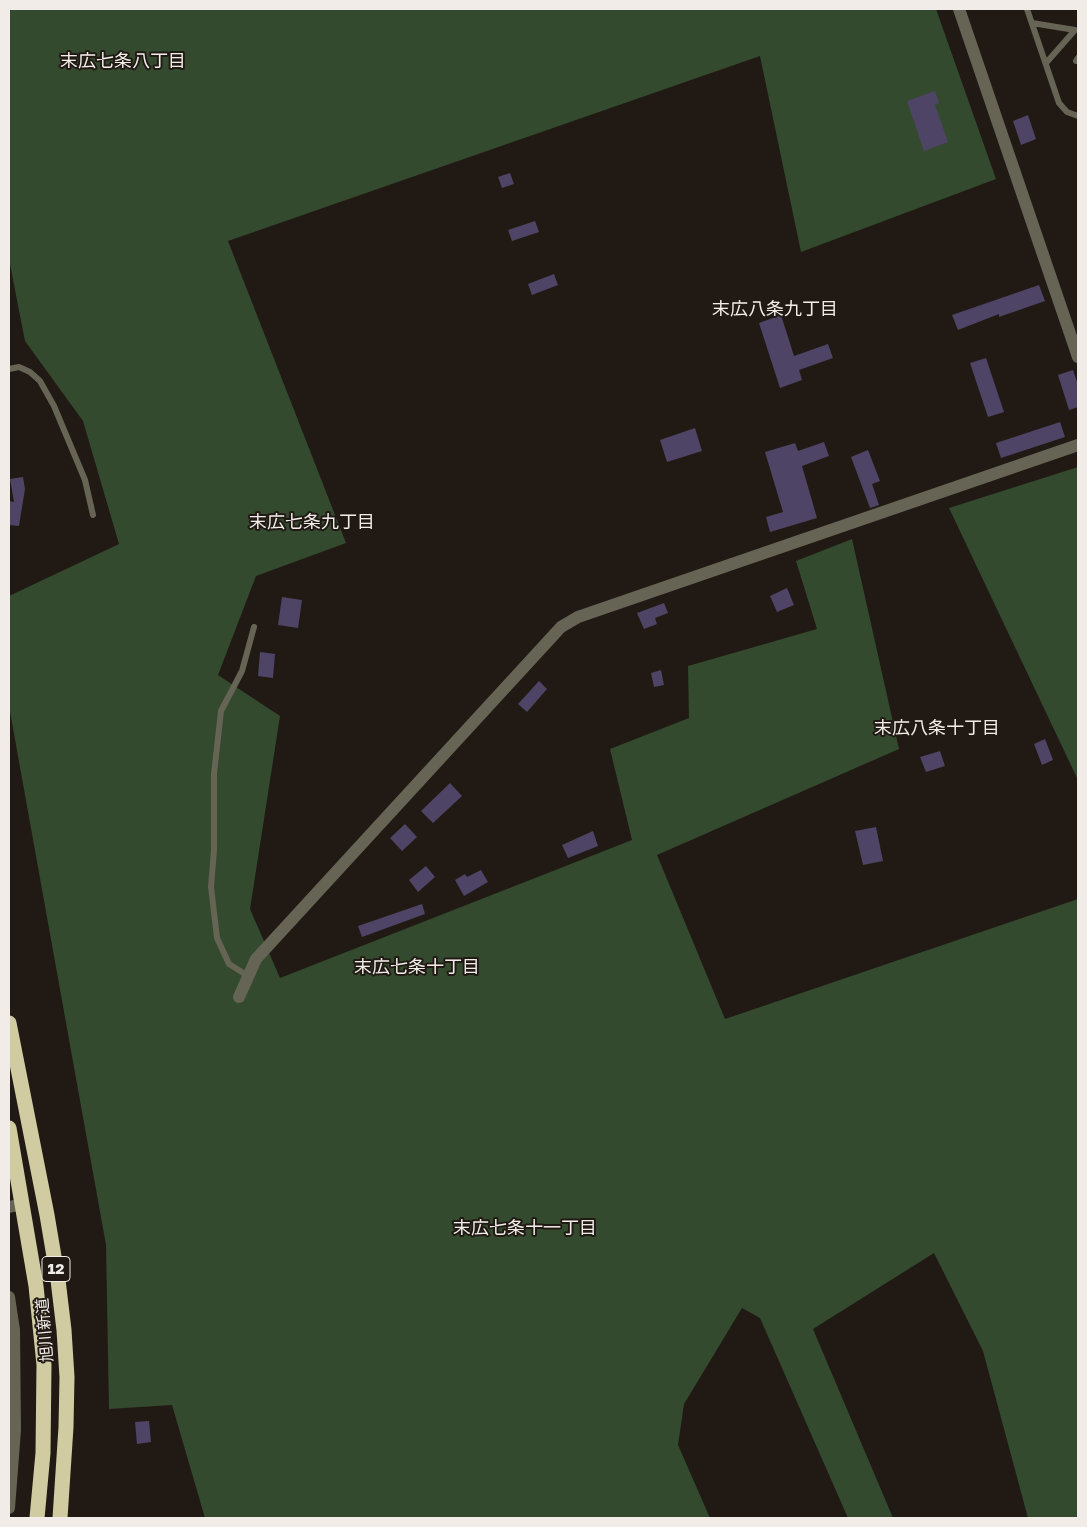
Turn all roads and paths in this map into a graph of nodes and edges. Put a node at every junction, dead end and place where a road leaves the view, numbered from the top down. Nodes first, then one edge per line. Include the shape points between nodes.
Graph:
1 (959, 9) edge
2 (1027, 9) edge
3 (1032, 23) junction
4 (1046, 64) junction
5 (1078, 116) edge
6 (1078, 357) edge
7 (9, 369) edge
8 (1078, 445) edge
9 (93, 515) dead end
10 (254, 627) dead end
11 (248, 976) junction
12 (239, 997) dead end
13 (9, 1023) edge
14 (9, 1128) edge
15 (16, 1206) edge
16 (9, 1297) edge
17 (9, 1508) edge
18 (37, 1518) edge
19 (61, 1518) edge

1 - 6 street
2 - 3 lane
3 - 4 lane
3 - 4 lane via 1075,30
4 - 5 lane via 1059,103 1067,112
7 - 9 lane via 18,367 40,381 85,480
8 - 11 street via 578,617 561,627 256,959
10 - 11 lane via 242,671 221,711 214,774 212,887 217,938 229,964
11 - 12 street
13 - 19 highway, 旭川新道 / 12 via 47,1215 64,1330 67,1377
14 - 15 highway, 旭川新道 / 12
15 - 18 highway, 旭川新道 / 12 via 36,1286 44,1365 43,1453
16 - 17 street via 14,1330 15,1430

